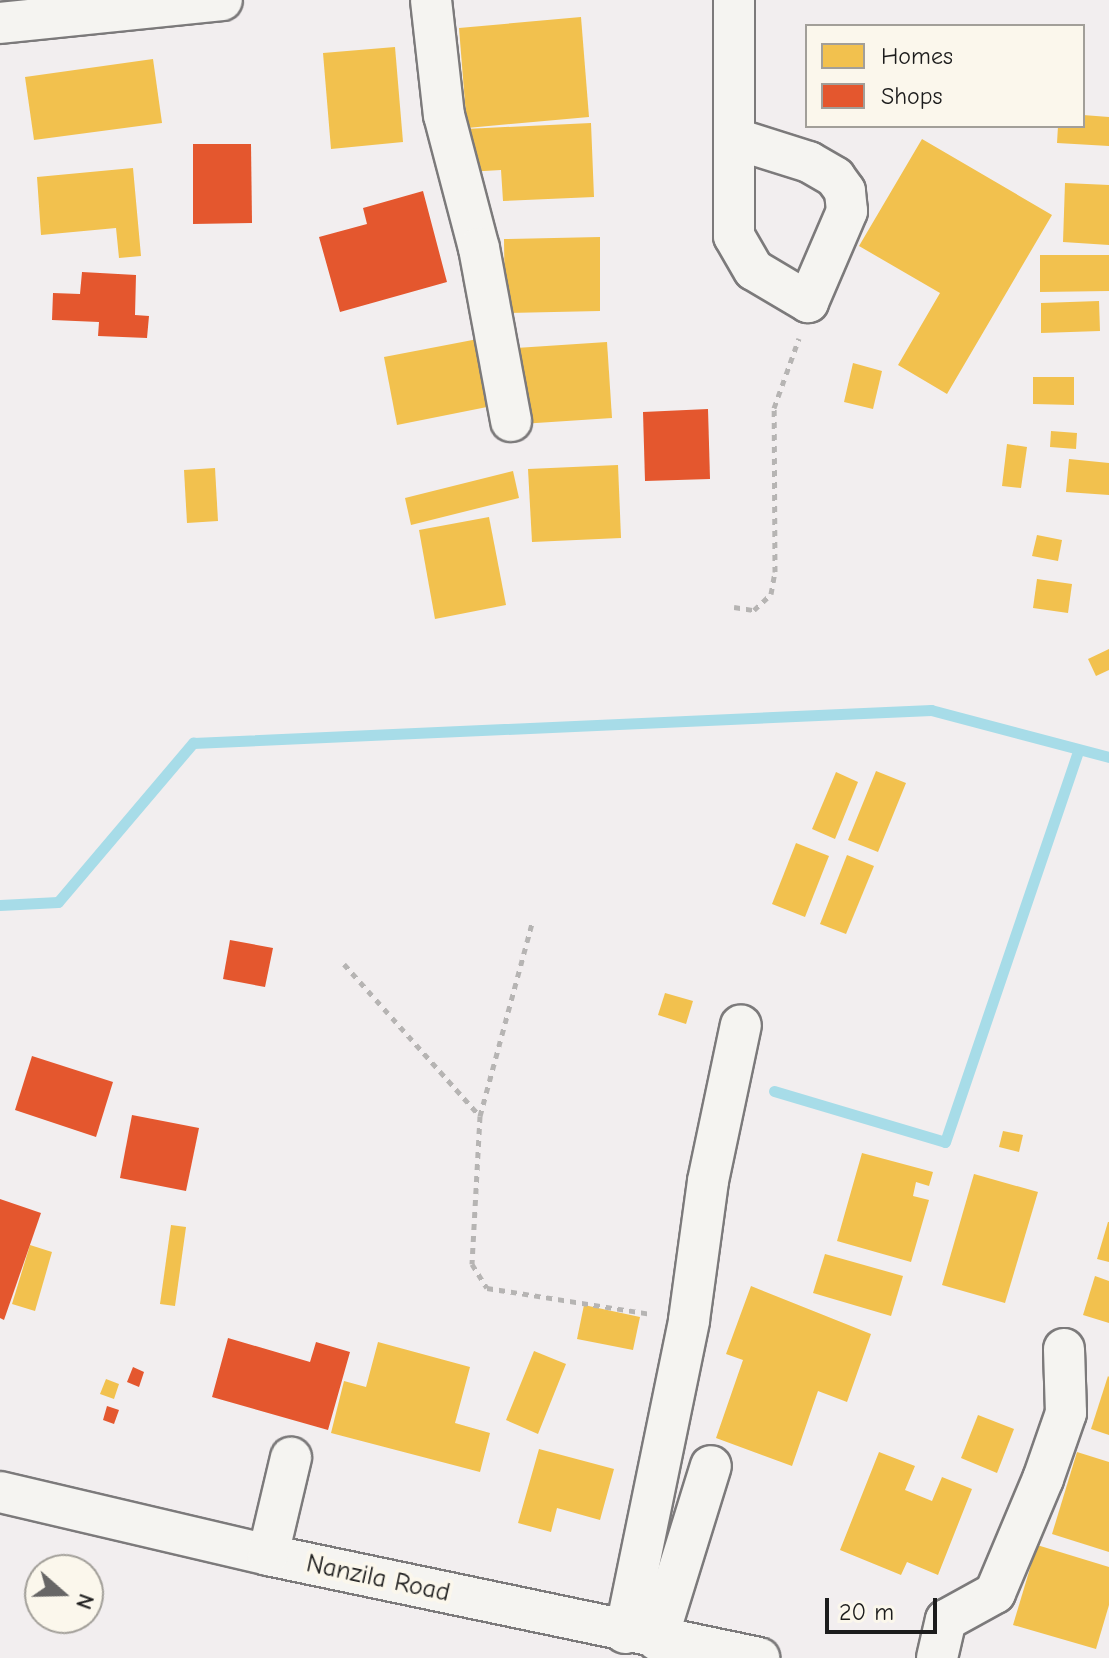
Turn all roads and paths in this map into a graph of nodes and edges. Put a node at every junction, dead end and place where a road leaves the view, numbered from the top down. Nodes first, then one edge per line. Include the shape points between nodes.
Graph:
1 (222, 0) edge
2 (431, 0) edge
3 (734, 0) edge
4 (0, 23) edge
5 (736, 139) junction
6 (808, 302) junction
7 (511, 421) dead end
8 (734, 607) dead end
9 (532, 923) dead end
10 (344, 964) dead end
11 (741, 1025) dead end
12 (480, 1116) junction
13 (689, 1320) junction
14 (1064, 1349) dead end
15 (291, 1458) dead end
16 (711, 1466) dead end
17 (0, 1492) edge
18 (268, 1555) junction
19 (641, 1636) junction
20 (759, 1658) edge
21 (937, 1658) edge

1 - 4 street
2 - 7 street via 444,115 479,248
3 - 5 street
5 - 6 street via 734,236 754,270
5 - 6 street via 809,162 835,177 845,191 847,211
6 - 8 path via 774,408 771,594 754,610
9 - 12 path
10 - 12 path
11 - 13 street via 708,1181
12 - 13 path via 472,1264 487,1288
13 - 19 street
14 - 21 street via 1066,1413 1043,1479 995,1593 946,1620
15 - 18 street
16 - 19 street
17 - 18 street, Nanzila Road
18 - 19 street, Nanzila Road
19 - 20 street, Nanzila Road

